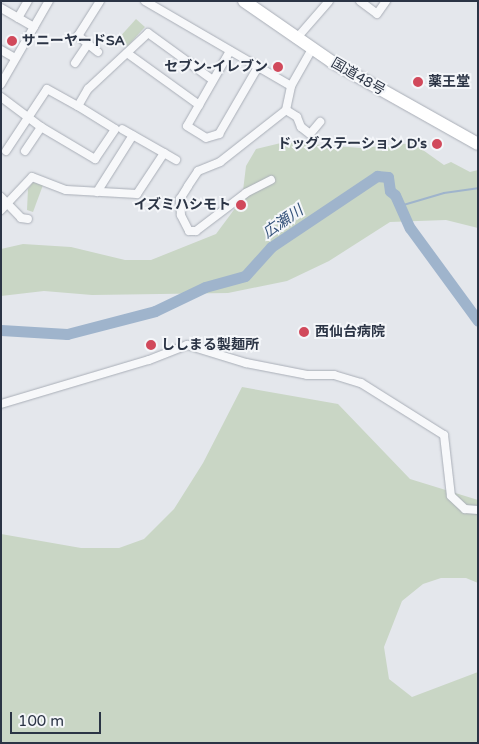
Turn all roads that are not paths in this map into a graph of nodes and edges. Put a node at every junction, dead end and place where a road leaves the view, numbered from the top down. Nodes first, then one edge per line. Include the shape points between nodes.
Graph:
1 (28, 1) edge
2 (49, 1) edge
3 (100, 1) edge
4 (145, 1) edge
5 (244, 1) edge
6 (329, 1) edge
7 (360, 1) edge
8 (386, 1) edge
9 (1, 8) edge
10 (18, 18) junction
11 (34, 27) junction
12 (296, 39) junction
13 (88, 44) junction
14 (312, 49) junction
15 (1, 50) edge
16 (230, 51) junction
17 (98, 52) dead end
18 (127, 53) junction
19 (13, 57) dead end
20 (75, 63) dead end
21 (258, 68) junction
22 (213, 80) junction
23 (1, 84) edge
24 (291, 86) junction
25 (1, 97) edge
26 (78, 106) junction
27 (199, 106) junction
28 (286, 110) junction
29 (29, 117) junction
30 (320, 122) dead end
31 (41, 127) junction
32 (122, 129) dead end
33 (133, 135) junction
34 (478, 144) edge
35 (6, 151) dead end
36 (25, 151) dead end
37 (164, 153) junction
38 (176, 160) dead end
39 (271, 180) dead end
40 (96, 192) junction
41 (1, 196) edge
42 (4, 207) edge
43 (28, 219) dead end
44 (1, 404) edge
45 (478, 510) edge

1 - 10 street
2 - 11 street
3 - 13 street via 78,36
4 - 16 street
5 - 12 highway, 国道48号
6 - 12 street
7 - 8 street via 377,14
9 - 10 street
10 - 11 street
11 - 23 street
12 - 14 highway, 国道48号
13 - 17 street
13 - 20 street
14 - 24 street
14 - 34 highway, 国道48号
15 - 19 street
16 - 21 street
16 - 22 street
18 - 22 street via 148,33
18 - 26 street via 88,89
18 - 27 street
21 - 24 street
21 - 27 street via 219,134 206,138 187,126
22 - 27 street
24 - 28 street
25 - 29 street
26 - 29 street via 47,89
26 - 31 street via 115,129 94,159
28 - 30 street via 297,117 301,127 310,134
28 - 39 street via 220,162 198,171 180,200 181,215 189,231 196,231 246,193
29 - 31 street
29 - 35 street
31 - 36 street
32 - 33 street
33 - 37 street
33 - 40 street
37 - 38 street
37 - 40 street via 137,194
40 - 42 street via 66,190 32,177
41 - 42 street
42 - 43 street
44 - 45 street via 149,360 187,345 246,363 307,375 334,375 361,383 444,435 451,496 464,509

